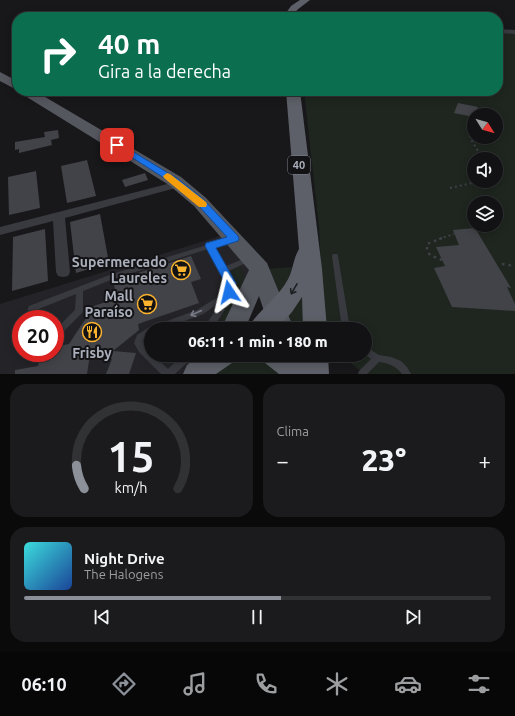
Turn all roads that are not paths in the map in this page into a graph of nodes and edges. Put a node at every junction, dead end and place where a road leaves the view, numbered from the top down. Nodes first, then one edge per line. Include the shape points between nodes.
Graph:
1 (306, 0) edge
2 (291, 12) edge
3 (503, 31) edge
4 (515, 32) edge
5 (0, 76) edge
6 (12, 83) edge
7 (34, 96) edge
8 (293, 96) edge
9 (179, 184) junction
10 (59, 215) junction
11 (0, 231) edge
12 (307, 238) junction
13 (234, 239) junction
14 (210, 246) junction
15 (335, 256) dead end
16 (255, 264) junction
17 (224, 270) junction
18 (63, 272) dead end
19 (80, 289) junction
20 (229, 292) junction
21 (32, 310) edge
22 (173, 322) edge
23 (212, 322) edge
24 (236, 322) edge
25 (272, 322) edge
26 (274, 322) edge
27 (315, 322) edge
28 (345, 322) edge
29 (64, 326) edge
30 (144, 335) edge
31 (144, 352) edge
32 (372, 355) edge
33 (377, 358) junction
34 (155, 362) edge
35 (181, 362) edge
36 (210, 362) edge
37 (284, 362) edge
38 (295, 362) edge
39 (315, 362) edge
40 (168, 374) edge
41 (197, 374) edge
42 (300, 374) edge
43 (315, 374) edge
44 (362, 374) edge
45 (407, 374) edge

1 - 2 highway
3 - 4 street
5 - 6 main road
7 - 9 main road
8 - 12 highway, 40
9 - 10 street
9 - 13 main road via 200,202
10 - 11 street
10 - 18 street
12 -> 26 highway, 40 via 306,263 296,288
12 - 27 highway, 40
13 - 14 lane
13 - 16 main road
14 - 17 lane
14 - 19 lane
15 - 28 lane
16 - 17 lane
16 - 24 main road
16 - 25 main road
17 - 20 lane via 230,283
19 - 21 lane
19 - 29 lane via 79,311
20 -> 22 lane via 200,312
20 - 23 lane
30 - 31 lane via 138,342
32 - 33 lane
33 - 44 lane
33 - 45 lane via 392,360 402,366
34 - 40 lane
35 - 40 lane
36 - 41 highway
37 - 42 highway
38 - 42 main road
39 - 43 highway

